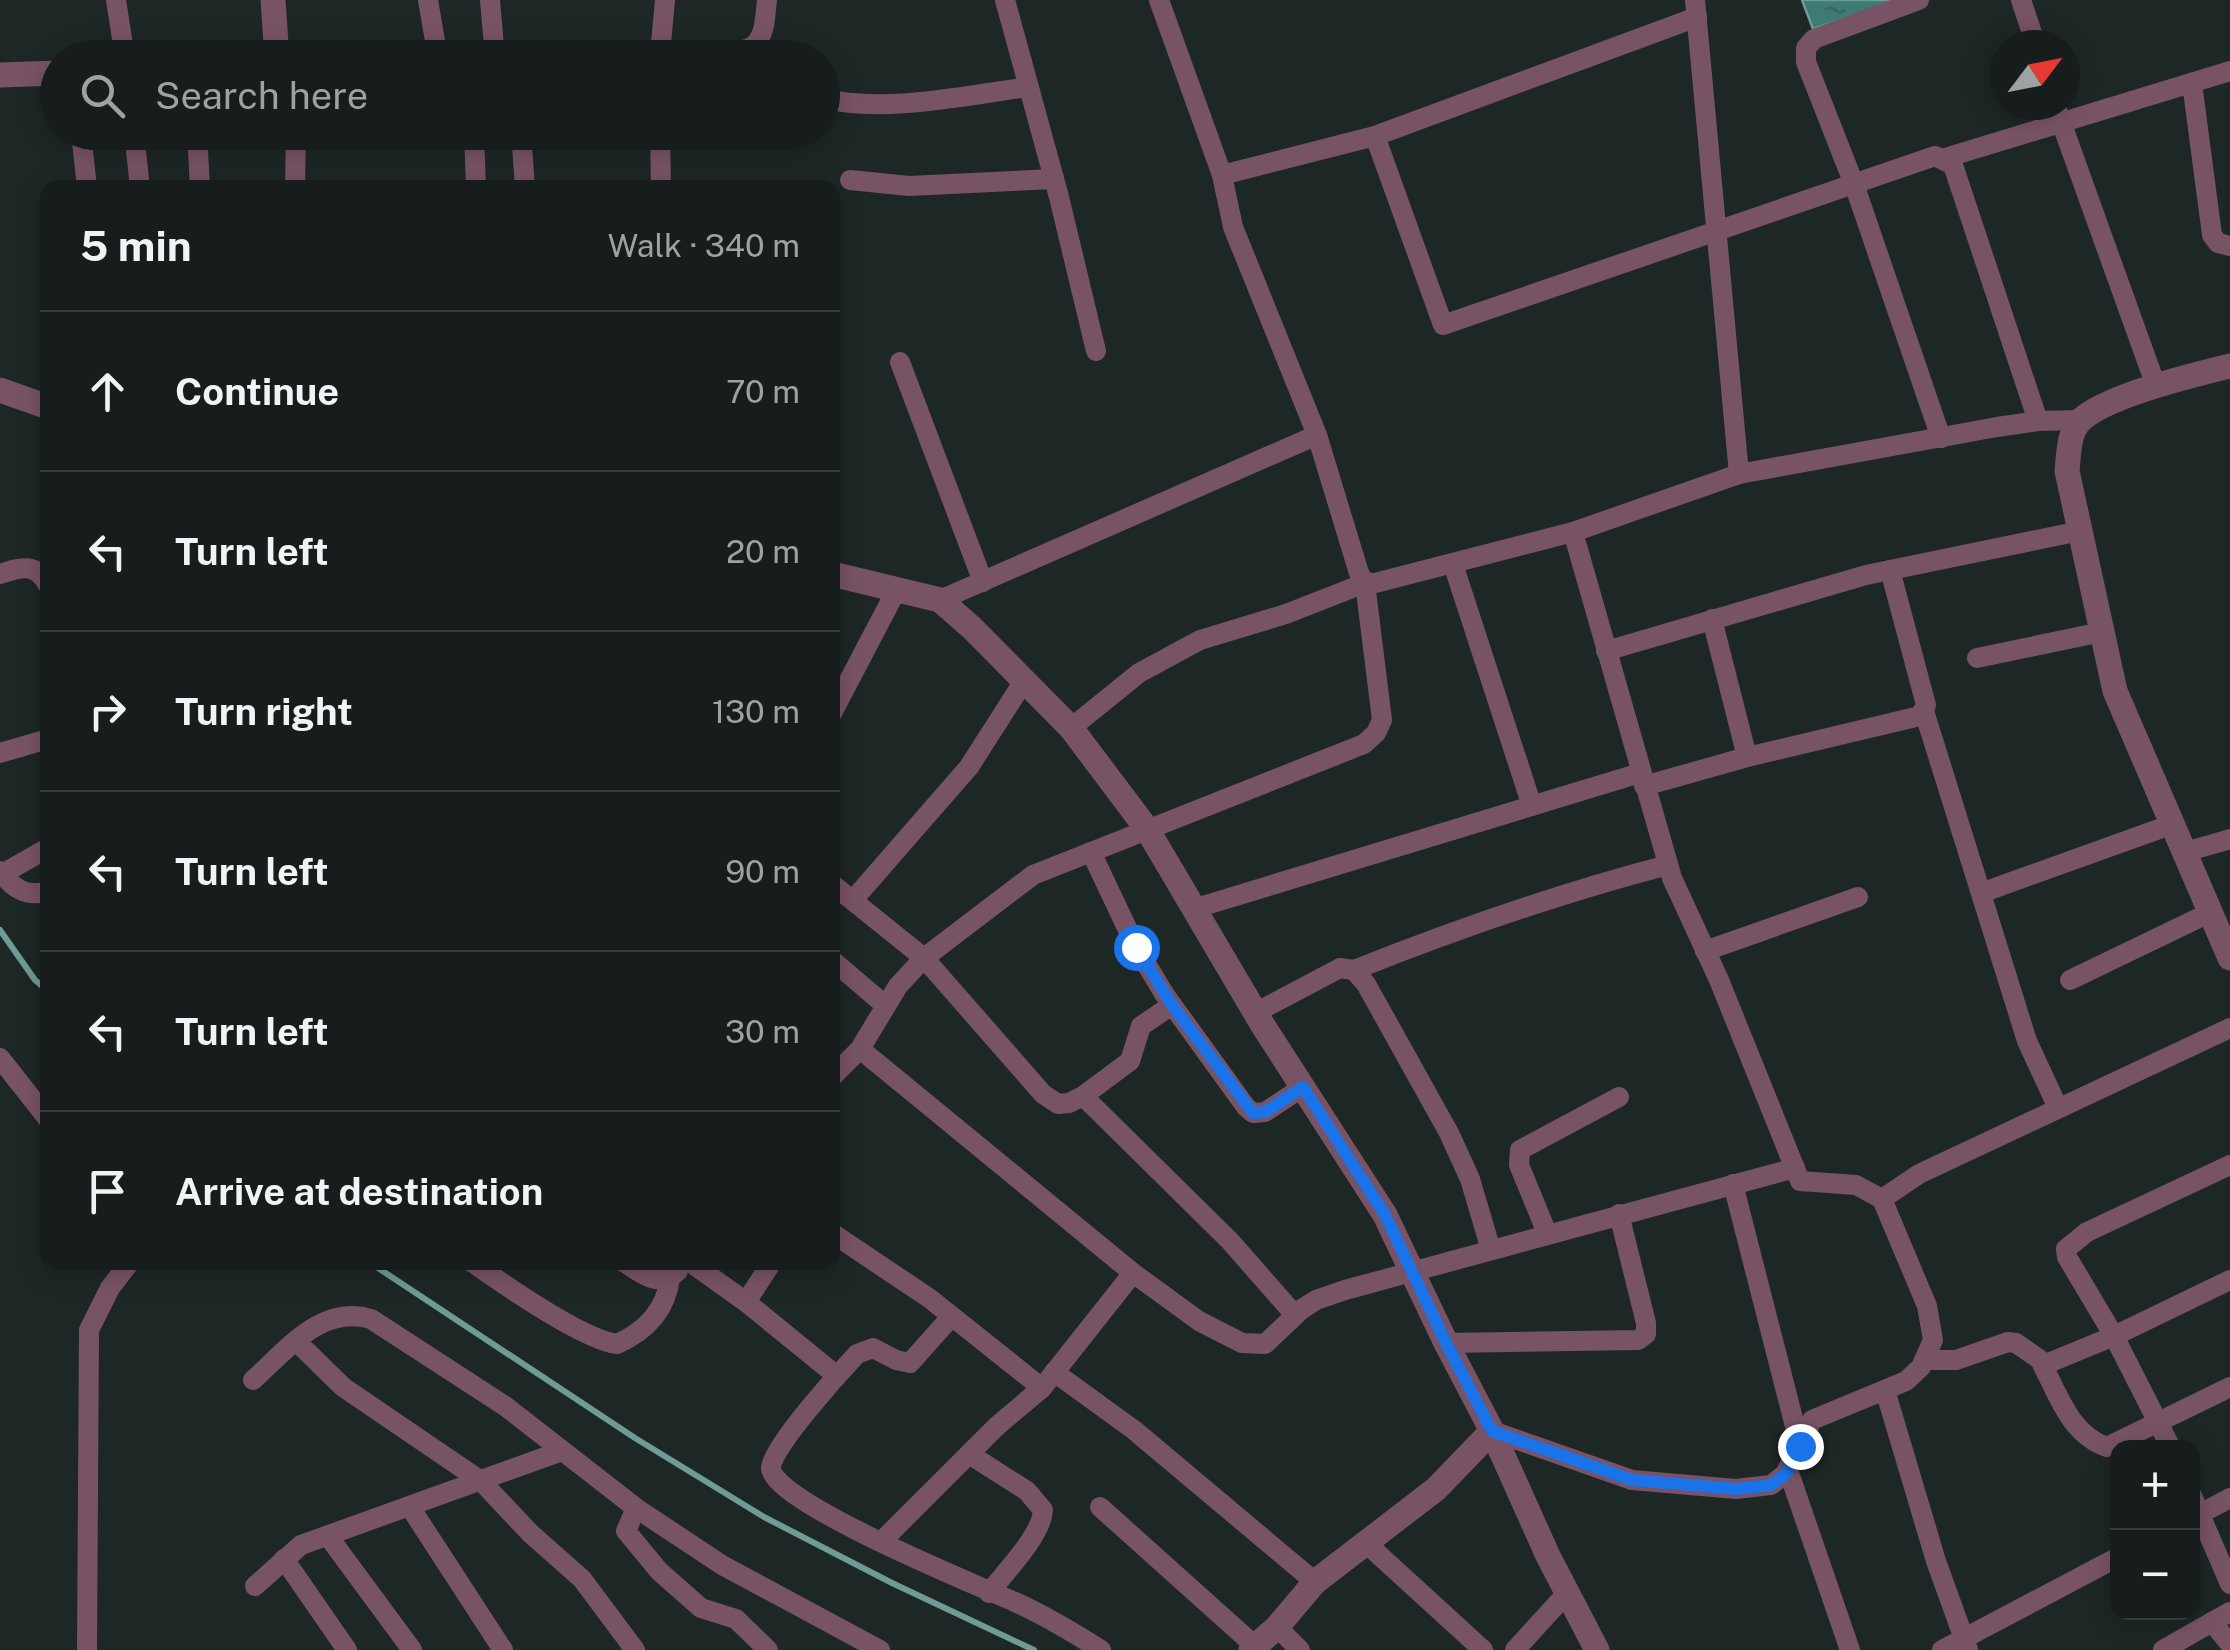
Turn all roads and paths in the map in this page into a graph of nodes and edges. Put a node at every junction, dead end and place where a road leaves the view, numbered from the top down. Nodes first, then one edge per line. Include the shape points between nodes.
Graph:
1 (116, 0) edge
2 (273, 0) edge
3 (428, 0) edge
4 (490, 0) edge
5 (665, 0) edge
6 (766, 0) edge
7 (1005, 0) edge
8 (1159, 0) edge
9 (1918, 0) edge
10 (2022, 0) edge
11 (1696, 9) edge
12 (2031, 30) edge
13 (122, 40) edge
14 (276, 40) edge
15 (435, 40) edge
16 (493, 40) edge
17 (661, 40) edge
18 (758, 40) edge
19 (2230, 71) edge
20 (40, 73) edge
21 (0, 75) edge
22 (2192, 84) junction
23 (1029, 88) junction
24 (840, 101) edge
25 (2080, 110) edge
26 (2045, 120) edge
27 (2060, 120) edge
28 (1374, 136) junction
29 (83, 150) edge
30 (136, 150) edge
31 (198, 150) edge
32 (295, 150) edge
33 (475, 150) edge
34 (523, 150) edge
35 (660, 150) edge
36 (1944, 158) junction
37 (1222, 175) junction
38 (87, 180) edge
39 (139, 180) edge
40 (200, 180) edge
41 (294, 180) edge
42 (476, 180) edge
43 (525, 180) edge
44 (661, 180) edge
45 (850, 180) dead end
46 (1054, 180) junction
47 (1854, 184) junction
48 (1715, 232) junction
49 (2230, 246) edge
50 (1096, 351) dead end
51 (900, 362) dead end
52 (2230, 366) edge
53 (2156, 386) junction
54 (0, 390) edge
55 (40, 404) edge
56 (2080, 420) junction
57 (2038, 421) junction
58 (1317, 435) junction
59 (1940, 438) junction
60 (1740, 474) junction
61 (2080, 530) junction
62 (1573, 532) junction
63 (1453, 564) junction
64 (1890, 570) junction
65 (0, 574) edge
66 (40, 574) edge
67 (840, 576) edge
68 (983, 582) junction
69 (1365, 583) junction
70 (897, 590) junction
71 (940, 600) junction
72 (1712, 619) junction
73 (2102, 632) junction
74 (1606, 650) junction
75 (1977, 658) dead end
76 (1024, 681) junction
77 (840, 699) edge
78 (1924, 711) junction
79 (1071, 728) junction
80 (40, 741) edge
81 (0, 753) edge
82 (1747, 757) junction
83 (1642, 779) junction
84 (1532, 806) junction
85 (2172, 824) junction
86 (1147, 829) junction
87 (2230, 839) edge
88 (40, 852) edge
89 (1091, 852) junction
90 (2185, 852) junction
91 (1668, 865) junction
92 (1, 873) edge
93 (840, 890) edge
94 (1981, 893) junction
95 (40, 894) edge
96 (1858, 897) dead end
97 (852, 900) junction
98 (1193, 909) junction
99 (2209, 913) junction
100 (1705, 951) junction
101 (924, 958) junction
102 (2230, 958) edge
103 (840, 967) edge
104 (1354, 970) junction
105 (2070, 980) dead end
106 (1172, 1005) junction
107 (886, 1006) junction
108 (1255, 1013) junction
109 (2230, 1028) edge
110 (860, 1048) junction
111 (0, 1058) edge
112 (840, 1069) edge
113 (1303, 1087) junction
114 (1083, 1096) junction
115 (1618, 1097) dead end
116 (2058, 1108) junction
117 (40, 1109) edge
118 (2230, 1165) edge
119 (1795, 1168) junction
120 (1734, 1184) junction
121 (1882, 1199) junction
122 (1619, 1214) junction
123 (1547, 1233) junction
124 (840, 1239) edge
125 (1490, 1250) junction
126 (124, 1270) edge
127 (483, 1270) edge
128 (638, 1270) edge
129 (679, 1270) edge
130 (700, 1270) edge
131 (767, 1270) edge
132 (1133, 1273) junction
133 (1413, 1274) junction
134 (670, 1278) junction
135 (2230, 1280) edge
136 (746, 1302) junction
137 (1295, 1315) junction
138 (951, 1317) junction
139 (2114, 1336) junction
140 (296, 1341) junction
141 (1446, 1343) junction
142 (1924, 1360) junction
143 (2042, 1364) junction
144 (836, 1376) junction
145 (254, 1380) dead end
146 (1048, 1380) junction
147 (2230, 1387) edge
148 (1885, 1390) junction
149 (2160, 1424) junction
150 (1492, 1431) junction
151 (2167, 1440) edge
152 (1800, 1446) junction
153 (562, 1450) junction
154 (969, 1454) junction
155 (1788, 1470) junction
156 (481, 1482) junction
157 (2230, 1498) edge
158 (410, 1507) junction
159 (1100, 1507) dead end
160 (2200, 1507) edge
161 (636, 1508) junction
162 (2200, 1520) edge
163 (328, 1536) junction
164 (881, 1542) junction
165 (1367, 1544) junction
166 (284, 1559) junction
167 (2110, 1562) edge
168 (1315, 1582) junction
169 (2230, 1584) edge
170 (254, 1586) dead end
171 (989, 1593) junction
172 (1567, 1593) junction
173 (2221, 1617) edge
174 (746, 1625) junction
175 (1277, 1626) junction
176 (1965, 1644) edge
177 (2230, 1644) edge
178 (1470, 1646) edge
179 (626, 1647) edge
180 (1253, 1648) edge
181 (87, 1650) edge
182 (347, 1650) edge
183 (412, 1650) edge
184 (503, 1650) edge
185 (738, 1650) edge
186 (768, 1650) edge
187 (880, 1650) edge
188 (1101, 1650) edge
189 (1300, 1650) edge
190 (1515, 1650) edge
191 (1597, 1650) edge
192 (1850, 1650) edge
193 (1942, 1650) edge
194 (2163, 1650) edge

1 - 13 street
2 - 14 street
3 - 15 street
4 - 16 street
5 - 17 street
6 - 18 street
7 - 23 street
8 - 37 street
9 - 47 street via 1814,39 1806,48
10 - 12 street
11 - 28 street
11 - 48 street
19 - 22 street
20 - 21 street
22 - 25 street
22 - 49 street via 2212,235
23 - 24 street via 903,103
23 - 46 street
26 - 36 street
27 - 53 street
28 - 37 street
28 - 48 street via 1442,325
29 - 38 street
30 - 39 street
31 - 40 street
32 - 41 street
33 - 42 street
34 - 43 street
35 - 44 street
36 - 47 street
36 - 57 street via 1952,165
37 - 58 street via 1234,226
45 - 46 street via 909,186
46 - 50 street
47 - 48 street
47 - 59 street
48 - 60 street
51 - 68 street
52 - 53 street
53 - 56 street
54 - 55 street
56 - 57 street
56 - 61 street via 2067,471
57 - 59 street
58 - 68 street
58 - 69 street
59 - 60 street
60 - 62 street
61 - 64 street
61 - 73 street
62 - 63 street
62 - 74 street
63 - 69 street
63 - 84 street
64 - 72 street
64 - 78 street
65 - 66 street via 26,566
67 - 70 street
68 - 71 street
69 - 79 street via 1200,640 1140,672
69 - 86 street via 1382,720 1376,733 1336,756
70 - 71 street
70 - 77 street
71 - 76 street
72 - 74 street
72 - 82 street
73 - 75 street
73 - 85 street via 2115,690
74 - 83 street
76 - 79 street
76 - 97 street via 969,768
78 - 82 street
78 - 94 street
79 - 86 street
80 - 81 street
82 - 83 street
83 - 84 street
83 - 91 street
84 - 98 street
85 - 90 street
85 - 94 street
86 - 89 street
86 - 98 street
87 - 90 street
88 - 92 street
89 - 101 street via 1034,875
89 - 106 street
90 - 99 street
91 - 100 street
91 - 104 street via 1572,890
92 - 95 street via 19,891
93 - 97 street
94 - 116 street via 2027,1041
96 - 100 street
97 - 101 street
98 - 108 street
99 - 102 street
99 - 105 street
100 - 119 street
101 - 107 street
101 - 114 street via 1043,1094 1058,1104
103 - 107 street
104 - 108 street via 1340,968
104 - 125 street via 1448,1133 1470,1179
106 - 113 street via 1253,1113
106 - 114 street via 1141,1026 1130,1061
107 - 110 street
108 - 113 street
109 - 116 street
110 - 112 street
110 - 132 street
111 - 117 street
113 - 133 street via 1385,1215
114 - 137 street
115 - 123 street via 1520,1150 1519,1165
116 - 121 street via 1919,1174
118 - 139 street via 2066,1248
119 - 120 street
119 - 121 street via 1800,1181 1856,1185
120 - 122 street
120 - 152 street
121 - 142 street via 1927,1306 1933,1340
122 - 123 street
122 - 141 street via 1646,1322 1638,1340
123 - 125 street
124 - 138 street
125 - 133 street
126 - 181 street via 89,1330
127 - 134 street via 617,1344 655,1316
128 - 134 street via 656,1280
129 - 134 street
130 - 136 street
131 - 136 street
132 - 137 street via 1199,1321 1254,1346 1265,1344
132 - 146 street
133 - 137 street via 1316,1300
133 - 141 street
135 - 139 street
136 - 144 street
138 - 144 street via 910,1362 866,1348
138 - 146 street
139 - 143 street
139 - 149 street
140 - 145 street
140 - 153 street via 336,1316 372,1319
140 - 156 street via 343,1386
141 - 150 street
142 - 143 street via 1956,1360 2008,1342
142 - 148 street via 1906,1381
143 - 149 street via 2072,1422 2096,1444 2107,1447
144 - 164 street via 782,1445 770,1464 772,1476
146 - 154 street
146 - 168 street via 1134,1430
147 - 149 street
148 - 152 street via 1812,1420
148 - 176 street
149 - 151 street
150 - 155 street via 1632,1480 1736,1489 1771,1485
150 - 165 street via 1436,1489
150 - 172 street
152 - 155 street
153 - 156 street
153 - 161 street
154 - 164 street
154 - 171 street via 1028,1491 1043,1510 1042,1522
155 - 192 street
156 - 158 street
156 - 179 street via 582,1578
157 - 160 street
158 - 163 street
158 - 184 street
159 - 180 street
161 - 174 street via 626,1531 660,1571 701,1608
161 - 187 street via 722,1565
162 - 169 street
163 - 166 street
163 - 183 street
164 - 171 street
165 - 168 street
165 - 178 street
166 - 170 street
166 - 182 street
167 - 176 street
168 - 175 street
171 - 188 street
172 - 190 street
172 - 191 street
173 - 177 street
173 - 194 street
174 - 185 street
174 - 186 street
175 - 180 street
175 - 189 street
176 - 193 street

